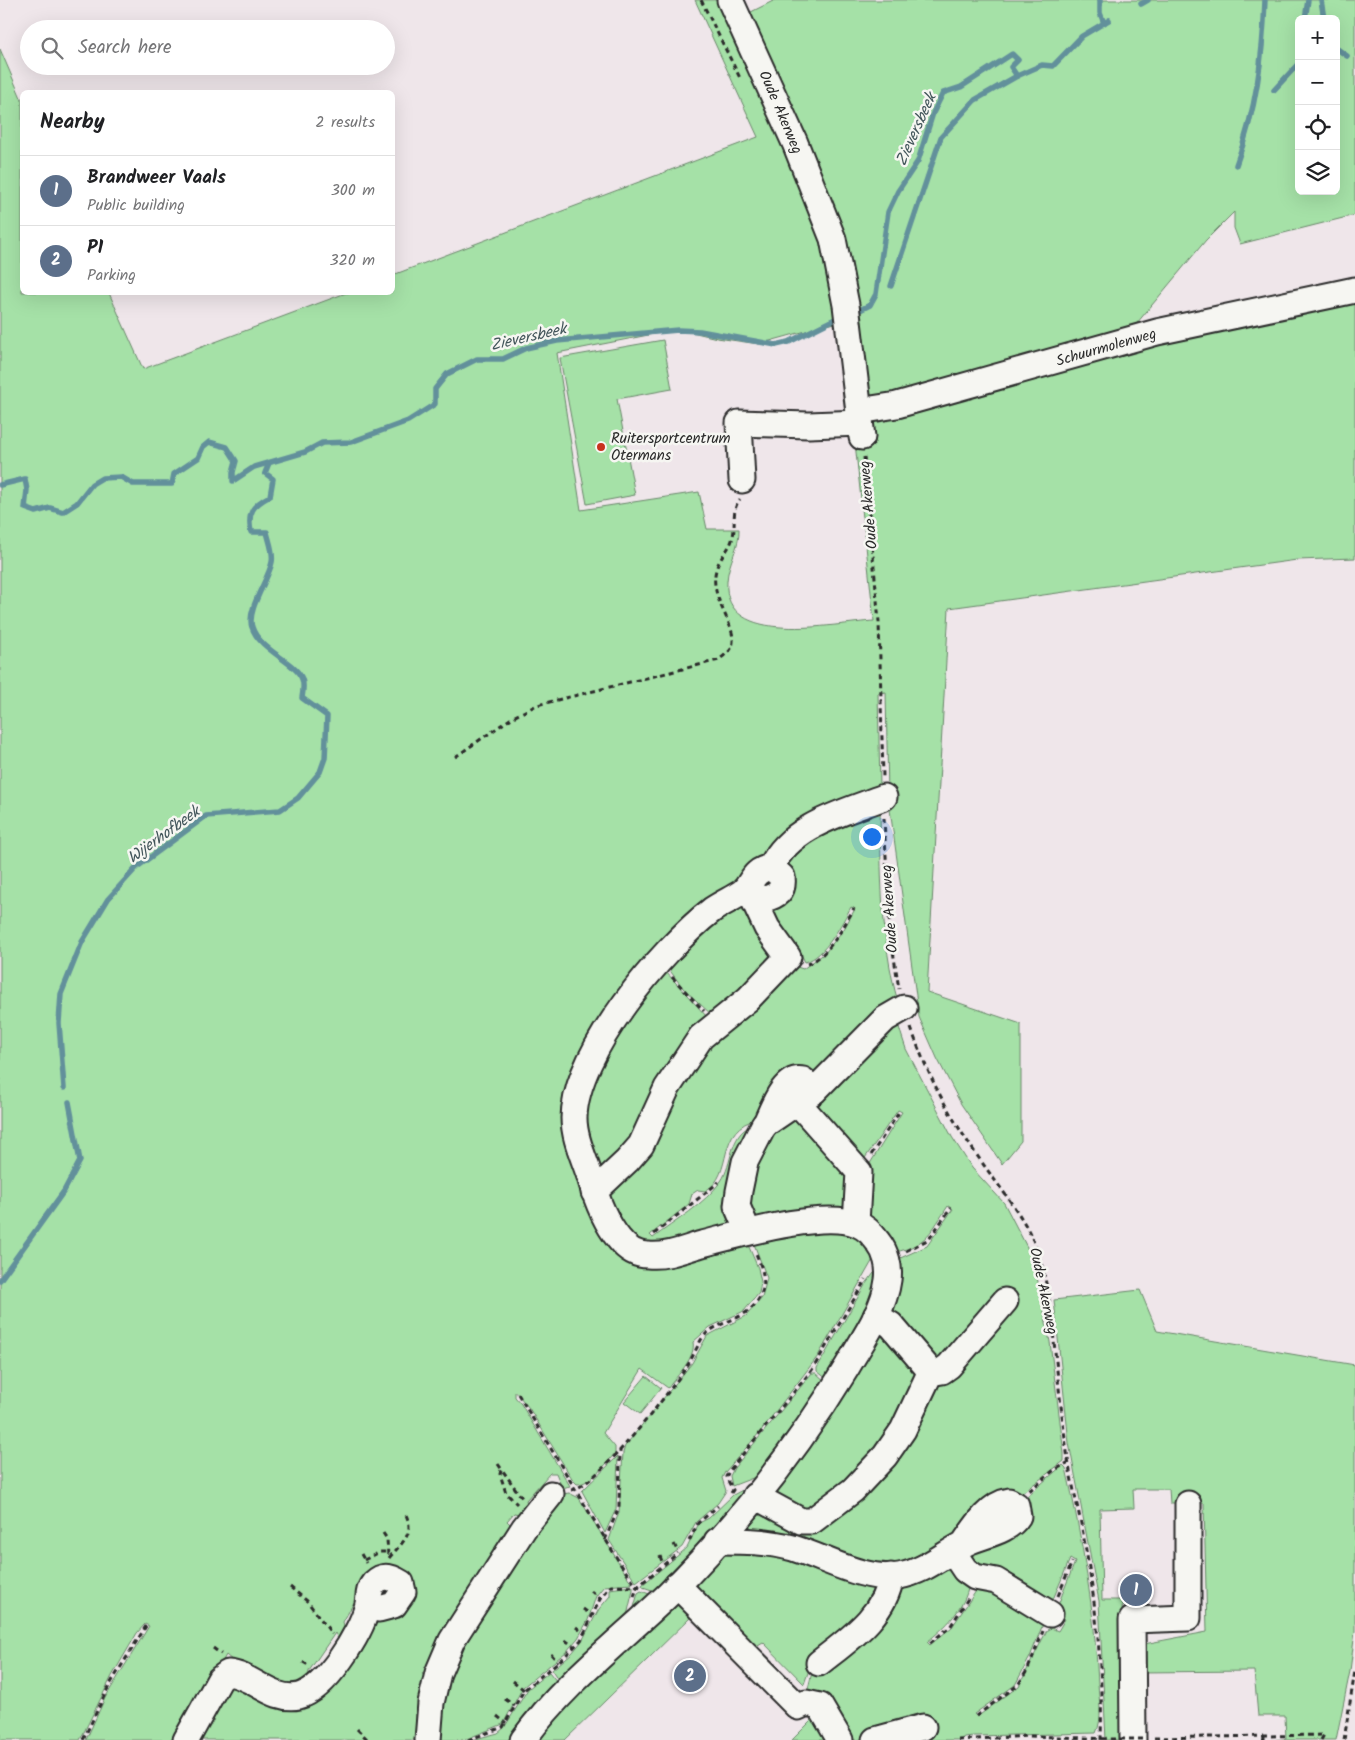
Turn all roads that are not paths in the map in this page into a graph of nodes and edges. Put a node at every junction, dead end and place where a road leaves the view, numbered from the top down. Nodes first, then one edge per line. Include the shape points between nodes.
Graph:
1 (730, 0) edge
2 (1355, 290) edge
3 (860, 424) junction
4 (742, 480) road end
5 (884, 797) road end
6 (748, 894) junction
7 (904, 1008) road end
8 (806, 1097) junction
9 (594, 1192) junction
10 (856, 1223) junction
11 (748, 1232) junction
12 (1004, 1301) dead end
13 (876, 1316) junction
14 (930, 1373) junction
15 (551, 1494) road end
16 (755, 1496) junction
17 (1014, 1503) road end
18 (1188, 1504) dead end
19 (717, 1541) junction
20 (958, 1548) junction
21 (386, 1568) road end
22 (892, 1576) junction
23 (671, 1591) junction
24 (1050, 1614) road end
25 (819, 1664) dead end
26 (923, 1727) dead end
27 (1142, 1739) edge
28 (186, 1740) edge
29 (428, 1740) edge
30 (524, 1740) edge
31 (840, 1740) edge
32 (875, 1740) edge

1 - 3 street, Oude Akerweg via 795,143 833,239 846,304
2 - 3 street, Schuurmolenweg via 1157,332 891,406
3 - 4 street, Schuurmolenweg via 739,424
5 - 6 street via 804,831 779,852 771,867 754,876
6 - 9 street via 731,897 710,912 645,979 603,1036 580,1085 574,1118 575,1132
6 - 9 street via 788,957 743,1004 701,1037 667,1088 644,1140 635,1153
7 - 8 street via 885,1019
8 - 10 street via 859,1172
8 - 11 street via 764,1125 745,1162 737,1206
9 - 11 street via 617,1238 642,1255 667,1254
10 - 11 street via 839,1220 808,1222
10 - 13 street via 874,1236 886,1258 889,1277
12 - 14 street via 949,1366
13 - 14 street via 891,1325
13 - 16 street via 835,1387
14 - 16 street via 903,1430 885,1456 853,1490 812,1521 801,1521
15 - 29 street via 452,1640 438,1673
16 - 19 street
17 - 20 street via 1009,1501 996,1506
18 - 27 street via 1188,1618 1132,1620
19 - 22 street via 774,1543 857,1571
19 - 23 street
20 - 22 street via 916,1570
20 - 24 street via 966,1570 975,1577 996,1581
21 - 28 street via 371,1587 368,1607 352,1644 315,1687 299,1696 277,1695 228,1672 220,1679
22 - 25 street via 884,1602 870,1619
23 - 30 street via 590,1664 537,1721
23 - 31 street via 798,1707 806,1703 820,1706
26 - 32 street

